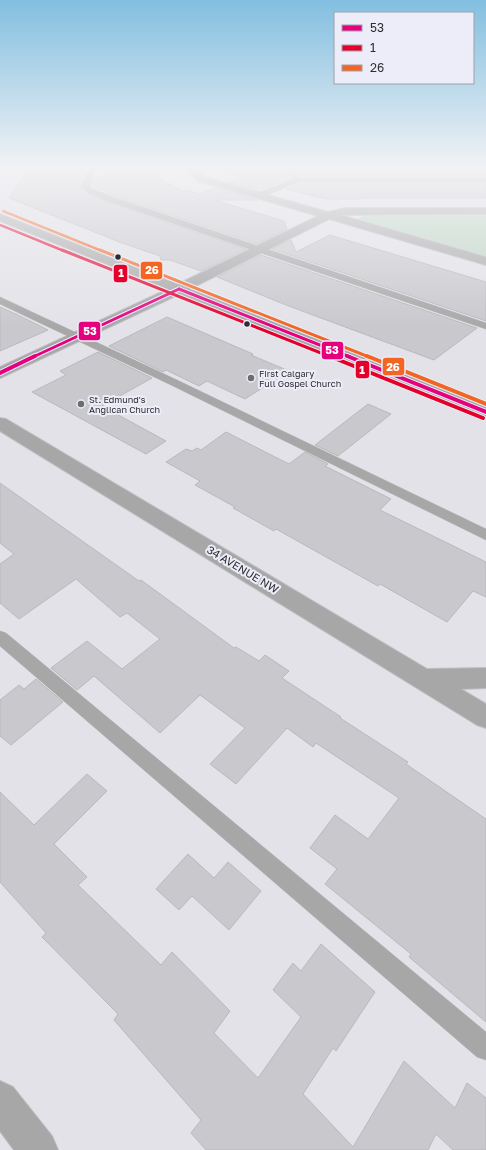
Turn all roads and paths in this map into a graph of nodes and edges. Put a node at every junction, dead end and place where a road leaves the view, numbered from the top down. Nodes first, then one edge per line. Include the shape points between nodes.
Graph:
1 (4, 220) edge
2 (171, 220) edge
3 (320, 220) edge
4 (345, 220) edge
5 (260, 250) junction
6 (486, 261) edge
7 (179, 289) junction
8 (0, 300) edge
9 (486, 326) edge
10 (76, 337) junction
11 (0, 373) edge
12 (486, 412) edge
13 (0, 423) edge
14 (486, 535) edge
15 (0, 637) edge
16 (424, 678) junction
17 (486, 678) edge
18 (486, 717) edge
19 (486, 1048) edge
20 (0, 1100) edge
21 (38, 1150) edge

1 - 7 street
2 - 5 lane
3 - 5 street
4 - 6 street
5 - 7 street
5 - 9 lane
7 - 10 street
7 - 12 street
8 - 10 lane
10 - 11 street
10 - 14 lane
13 - 16 street, 34 AVENUE NW
15 - 19 lane
16 - 17 street
16 - 18 street, 34 AVENUE NW
20 - 21 street

